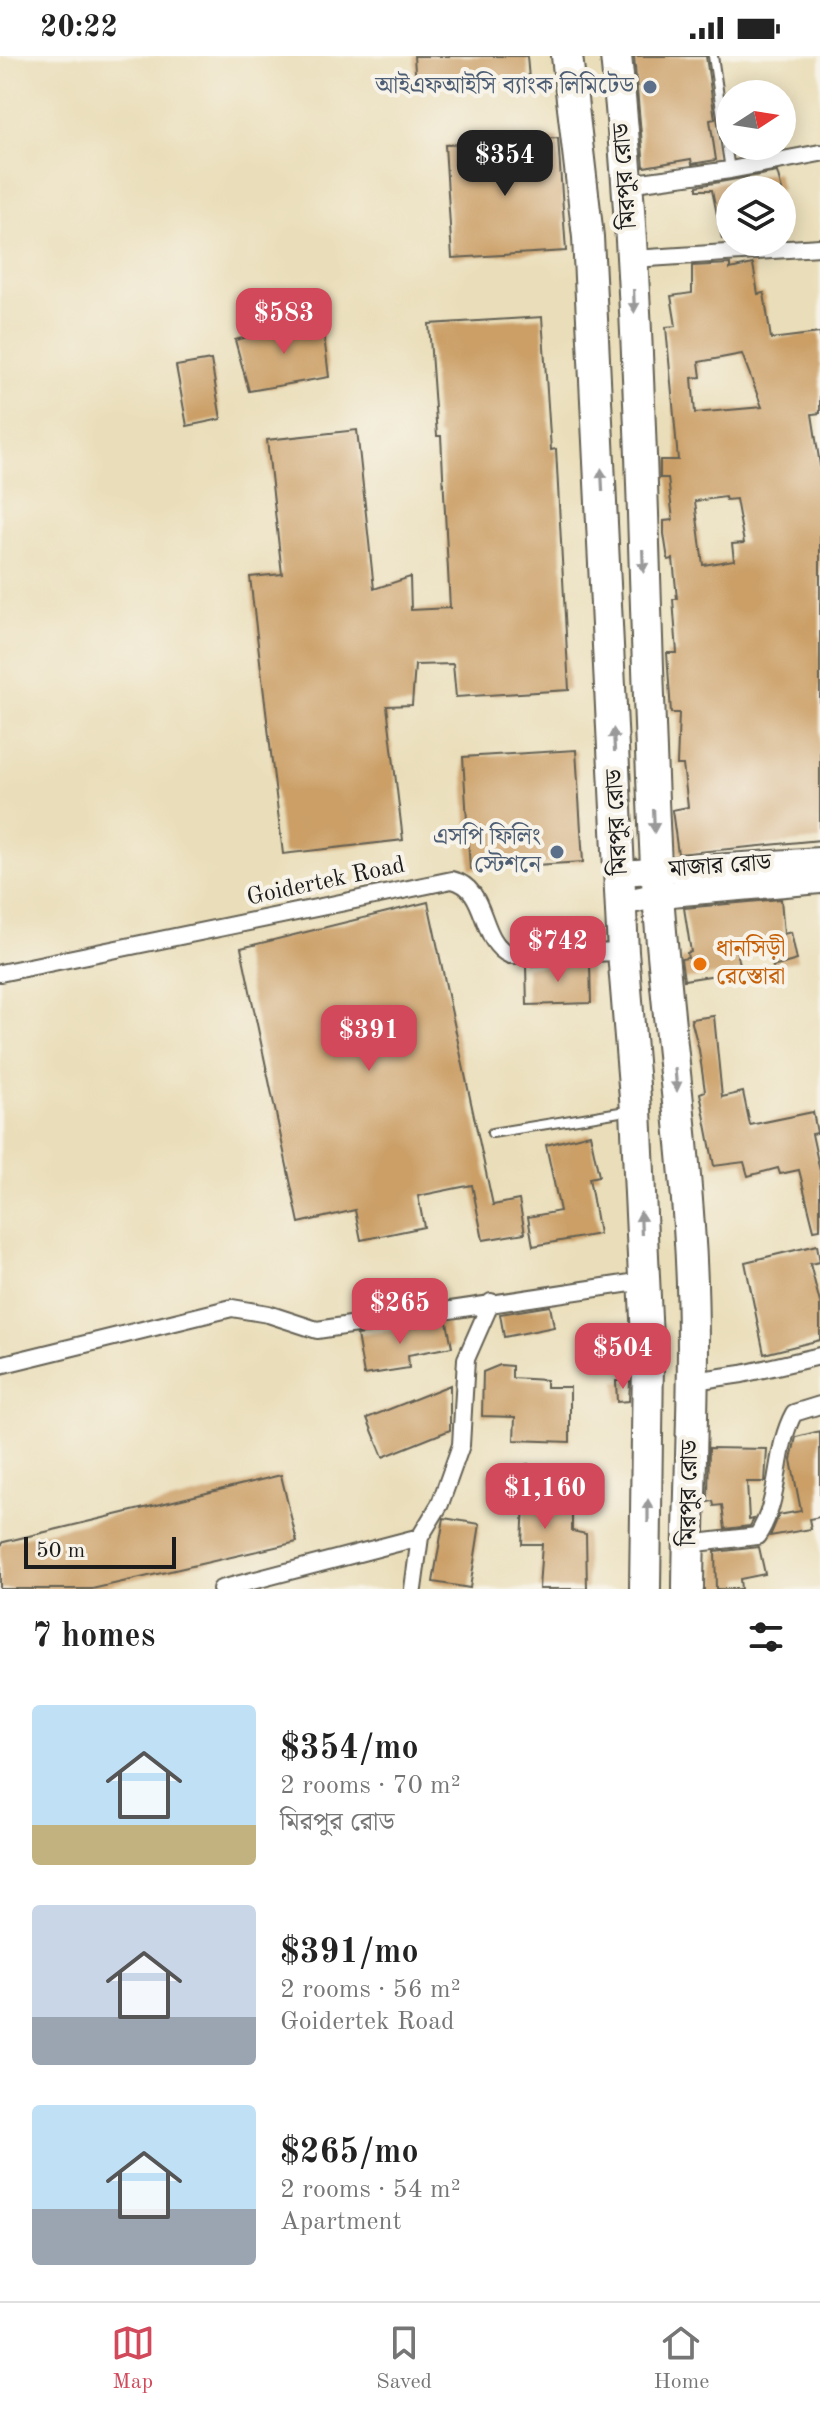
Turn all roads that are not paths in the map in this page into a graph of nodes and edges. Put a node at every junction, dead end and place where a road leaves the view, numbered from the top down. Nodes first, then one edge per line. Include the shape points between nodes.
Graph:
1 (567, 56) edge
2 (616, 56) edge
3 (713, 56) edge
4 (820, 153) edge
5 (730, 170) junction
6 (627, 184) junction
7 (820, 247) edge
8 (633, 259) junction
9 (820, 860) edge
10 (820, 881) edge
11 (658, 883) junction
12 (621, 888) junction
13 (623, 952) junction
14 (0, 973) edge
15 (636, 1110) junction
16 (492, 1133) dead end
17 (644, 1281) junction
18 (491, 1302) junction
19 (820, 1356) edge
20 (0, 1365) edge
21 (694, 1381) junction
22 (820, 1405) edge
23 (420, 1537) junction
24 (688, 1544) junction
25 (221, 1589) edge
26 (413, 1589) edge
27 (645, 1589) edge
28 (688, 1589) edge

12 -> 1 highway, মিরপুর রোড via 588,237
2 - 6 highway, মিরপুর রোড
3 - 5 lane
4 - 5 street
5 - 6 street
6 - 8 highway, মিরপুর রোড
7 - 8 street
8 -> 11 highway, মিরপুর রোড
9 - 11 main road, মাজার রোড
10 - 11 main road, মাজার রোড
11 - 12 main road, মাজার রোড
11 -> 21 highway, মিরপুর রোড via 690,1228
12 - 13 highway, মিরপুর রোড
13 - 14 street, Goidertek Road via 510,955 495,943 473,891 452,880
13 - 15 highway, মিরপুর রোড
15 - 16 lane
17 -> 15 highway, মিরপুর রোড
17 - 18 street
27 -> 17 highway, মিরপুর রোড
18 - 20 street via 317,1330 232,1308
18 - 23 street via 466,1359 461,1445 440,1504
19 - 21 street
21 - 24 highway, মিরপুর রোড
22 - 24 street via 794,1413 783,1433 766,1522 757,1536
23 - 25 street
23 - 26 street
24 - 28 highway, মিরপুর রোড

